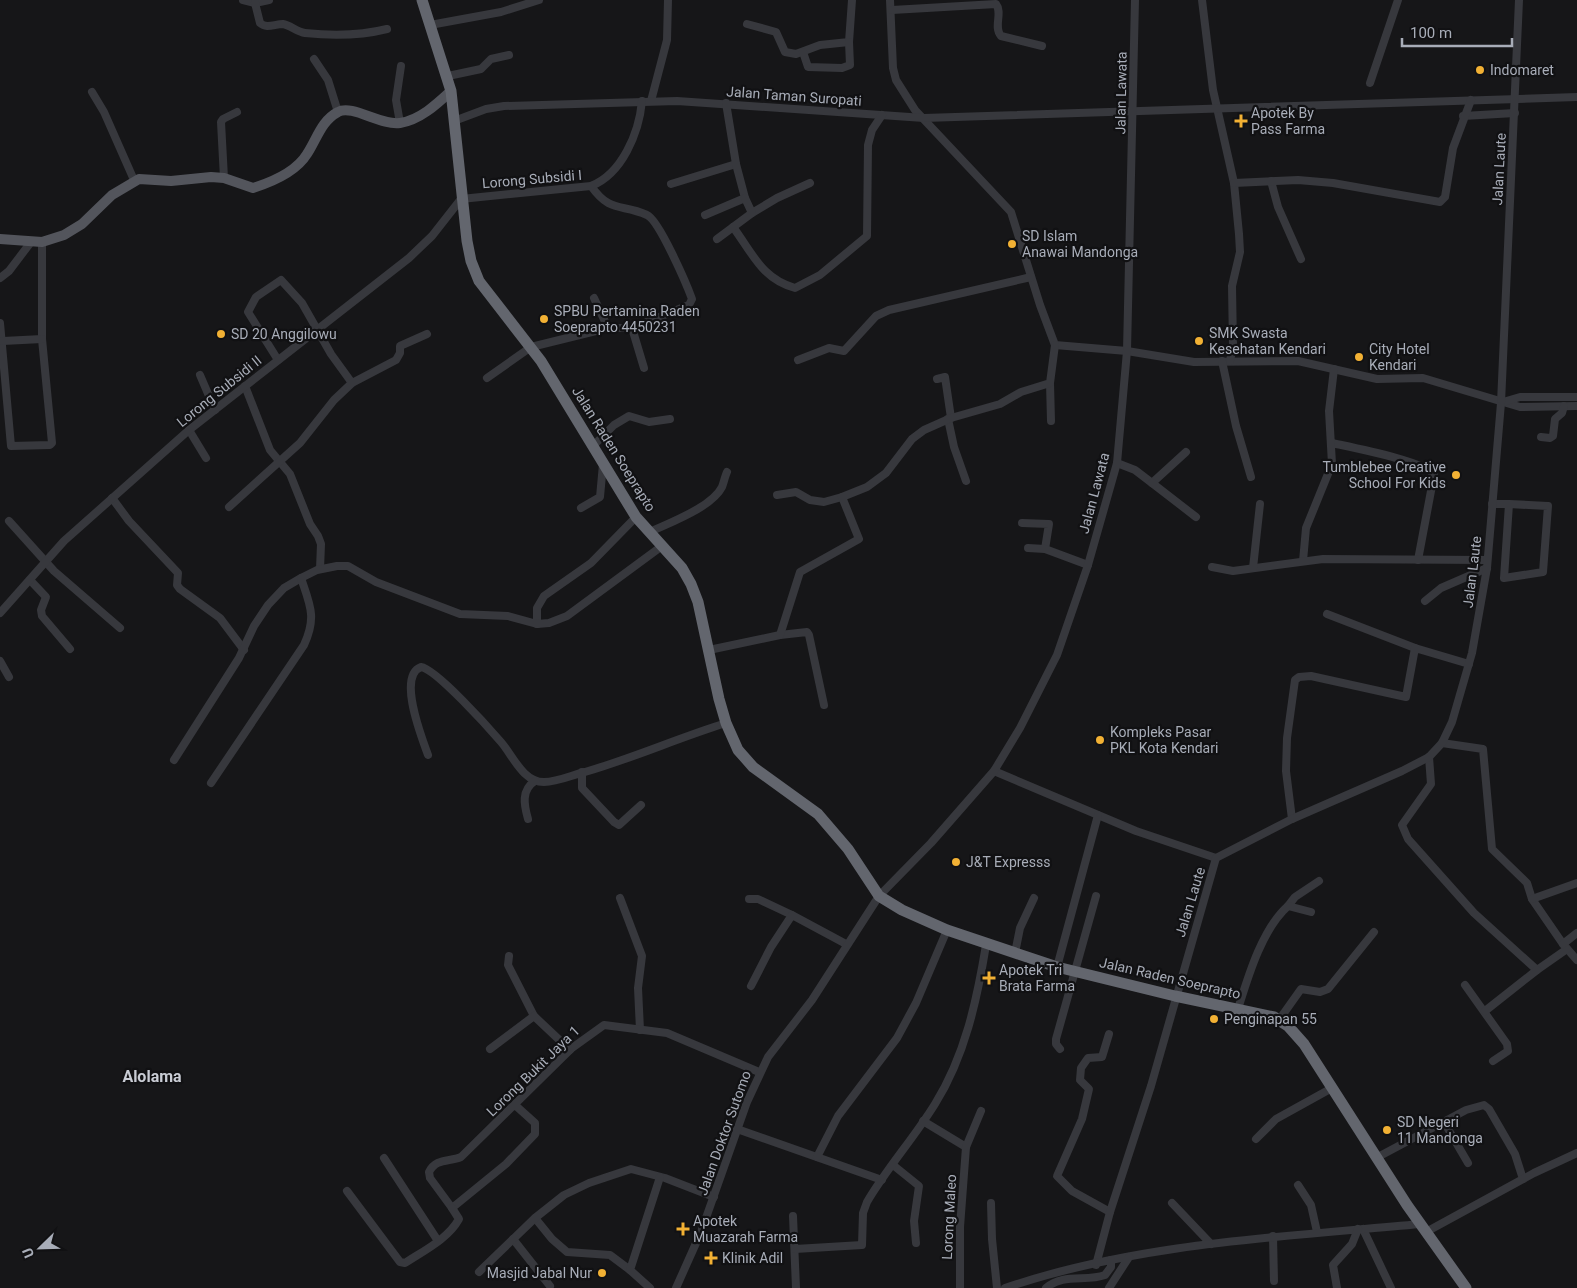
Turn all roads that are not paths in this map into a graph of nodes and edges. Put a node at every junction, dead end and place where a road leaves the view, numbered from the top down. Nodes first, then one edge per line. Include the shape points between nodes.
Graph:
1 (243, 0) edge
2 (269, 0) edge
3 (422, 0) edge
4 (539, 0) edge
5 (668, 0) edge
6 (852, 0) edge
7 (890, 0) edge
8 (1135, 0) edge
9 (1202, 0) edge
10 (1398, 0) edge
11 (1519, 0) edge
12 (255, 3) junction
13 (892, 10) junction
14 (746, 24) dead end
15 (430, 25) junction
16 (387, 29) dead end
17 (849, 42) junction
18 (1042, 46) dead end
19 (803, 52) junction
20 (509, 55) dead end
21 (314, 59) dead end
22 (401, 66) dead end
23 (448, 76) junction
24 (1370, 83) dead end
25 (451, 91) junction
26 (92, 92) dead end
27 (1577, 98) edge
28 (1516, 99) junction
29 (1471, 100) junction
30 (642, 101) junction
31 (651, 101) junction
32 (726, 103) junction
33 (1217, 107) junction
34 (237, 112) dead end
35 (338, 112) junction
36 (1134, 112) junction
37 (1515, 114) junction
38 (882, 115) junction
39 (1463, 116) junction
40 (924, 118) junction
41 (454, 120) junction
42 (400, 123) junction
43 (736, 164) junction
44 (224, 178) junction
45 (134, 180) junction
46 (1271, 181) junction
47 (1234, 182) junction
48 (810, 183) dead end
49 (671, 184) dead end
50 (591, 186) junction
51 (745, 198) junction
52 (461, 199) junction
53 (752, 214) junction
54 (705, 215) dead end
55 (733, 227) junction
56 (0, 239) edge
57 (717, 239) dead end
58 (37, 242) junction
59 (1301, 259) dead end
60 (1031, 277) junction
61 (0, 278) edge
62 (594, 298) dead end
63 (0, 323) edge
64 (318, 328) junction
65 (608, 328) junction
66 (632, 328) junction
67 (427, 334) dead end
68 (42, 339) junction
69 (3, 341) junction
70 (1055, 345) junction
71 (531, 347) junction
72 (1127, 351) junction
73 (278, 360) junction
74 (798, 360) dead end
75 (1222, 361) junction
76 (1230, 361) junction
77 (644, 368) dead end
78 (1334, 369) junction
79 (200, 375) dead end
80 (488, 378) dead end
81 (937, 379) dead end
82 (352, 383) junction
83 (1050, 383) junction
84 (245, 386) junction
85 (1577, 397) edge
86 (1501, 403) junction
87 (1564, 406) junction
88 (1577, 406) edge
89 (215, 410) junction
90 (949, 418) junction
91 (670, 419) dead end
92 (1051, 421) dead end
93 (190, 430) junction
94 (1541, 437) dead end
95 (1332, 443) junction
96 (593, 446) junction
97 (1186, 452) dead end
98 (206, 458) dead end
99 (279, 461) junction
100 (1117, 463) junction
101 (603, 464) junction
102 (726, 472) dead end
103 (1251, 477) dead end
104 (966, 480) dead end
105 (1152, 483) junction
106 (777, 495) dead end
107 (842, 497) junction
108 (112, 498) junction
109 (1260, 504) dead end
110 (1509, 504) junction
111 (229, 507) dead end
112 (581, 508) dead end
113 (1492, 508) junction
114 (1508, 514) junction
115 (636, 517) junction
116 (1196, 517) dead end
117 (9, 521) dead end
118 (1022, 523) dead end
119 (650, 532) junction
120 (662, 546) junction
121 (1028, 548) dead end
122 (1045, 549) junction
123 (1418, 560) junction
124 (1487, 560) junction
125 (46, 561) junction
126 (1303, 561) junction
127 (1088, 565) junction
128 (1212, 567) dead end
129 (1253, 568) junction
130 (1487, 568) junction
131 (320, 570) junction
132 (301, 578) junction
133 (30, 580) junction
134 (1425, 601) dead end
135 (0, 613) edge
136 (1327, 614) dead end
137 (537, 624) junction
138 (120, 628) dead end
139 (780, 635) junction
140 (1415, 648) junction
141 (70, 649) dead end
142 (244, 650) junction
143 (710, 650) junction
144 (0, 661) edge
145 (1469, 664) junction
146 (9, 677) dead end
147 (824, 705) dead end
148 (726, 723) junction
149 (1442, 743) junction
150 (428, 754) dead end
151 (1429, 757) junction
152 (174, 760) dead end
153 (994, 771) junction
154 (582, 772) junction
155 (535, 781) junction
156 (211, 783) dead end
157 (641, 805) dead end
158 (1098, 814) junction
159 (528, 819) dead end
160 (1292, 819) junction
161 (1216, 858) junction
162 (1319, 881) dead end
163 (1577, 883) edge
164 (879, 896) junction
165 (1096, 896) dead end
166 (620, 898) dead end
167 (1034, 898) dead end
168 (749, 899) dead end
169 (1532, 899) junction
170 (1288, 906) junction
171 (1311, 912) dead end
172 (792, 915) junction
173 (947, 930) junction
174 (1374, 932) dead end
175 (1577, 934) edge
176 (846, 944) junction
177 (986, 944) junction
178 (1565, 946) junction
179 (1014, 953) junction
180 (509, 956) dead end
181 (1577, 960) edge
182 (1057, 967) junction
183 (1537, 970) junction
184 (1076, 972) junction
185 (1465, 985) dead end
186 (751, 986) dead end
187 (1175, 996) junction
188 (1238, 1009) junction
189 (1486, 1010) junction
190 (534, 1016) junction
191 (1279, 1020) junction
192 (640, 1030) junction
193 (1109, 1034) dead end
194 (490, 1049) dead end
195 (1060, 1049) dead end
196 (570, 1050) junction
197 (1493, 1061) dead end
198 (759, 1072) junction
199 (1332, 1088) junction
200 (515, 1105) junction
201 (981, 1111) dead end
202 (923, 1122) junction
203 (1444, 1122) junction
204 (737, 1129) junction
205 (1256, 1139) dead end
206 (966, 1147) junction
207 (1577, 1153) edge
208 (817, 1157) junction
209 (384, 1158) dead end
210 (1376, 1158) junction
211 (1468, 1163) dead end
212 (893, 1165) junction
213 (660, 1177) junction
214 (1523, 1179) junction
215 (882, 1180) junction
216 (1298, 1186) dead end
217 (347, 1191) dead end
218 (714, 1197) junction
219 (991, 1203) dead end
220 (1172, 1203) dead end
221 (451, 1206) junction
222 (1110, 1212) junction
223 (792, 1216) dead end
224 (535, 1218) junction
225 (1423, 1228) junction
226 (1360, 1229) junction
227 (1317, 1232) junction
228 (1273, 1236) junction
229 (513, 1240) junction
230 (438, 1241) junction
231 (916, 1243) dead end
232 (1211, 1244) junction
233 (795, 1249) junction
234 (1130, 1257) junction
235 (1111, 1260) junction
236 (1096, 1265) junction
237 (630, 1270) junction
238 (479, 1272) dead end
239 (1274, 1281) dead end
240 (550, 1286) dead end
241 (650, 1288) edge
242 (676, 1288) edge
243 (796, 1288) edge
244 (960, 1288) edge
245 (997, 1288) edge
246 (1005, 1288) edge
247 (1046, 1288) edge
248 (1109, 1288) edge
249 (1337, 1288) edge
250 (1391, 1288) edge
251 (1466, 1288) edge

1 - 12 street
2 - 12 street
3 - 15 highway, Jalan Raden Soeprapto
4 - 15 street via 501,12
5 - 31 street via 667,40
6 - 17 street
7 - 13 street
8 - 36 street, Jalan Lawata
9 - 33 street
10 - 24 street
11 - 28 street, Jalan Laute
12 - 16 street via 260,23 267,26 284,24 304,33 344,36
13 - 18 street via 994,4 999,9 999,35
13 - 40 street via 896,80 908,102
14 - 19 street via 776,32 783,49 789,54
15 - 23 highway, Jalan Raden Soeprapto
17 - 19 street via 825,44
17 - 19 street via 850,65 842,68 808,67
20 - 23 street via 491,59 481,69
21 - 35 street via 328,80
22 - 42 street via 396,100
23 - 25 highway, Jalan Raden Soeprapto
25 - 41 highway, Jalan Raden Soeprapto
25 - 42 main road via 428,110
26 - 45 street
27 - 28 street, Jalan Taman Suropati
28 - 29 street, Jalan Taman Suropati
28 - 37 street, Jalan Laute
29 - 33 street, Jalan Taman Suropati
29 - 39 street
30 - 31 street, Jalan Taman Suropati
30 - 41 street, Jalan Taman Suropati via 495,107
30 - 50 street, Lorong Subsidi I via 639,121 629,146 608,176
31 - 32 street, Jalan Taman Suropati
32 - 38 street, Jalan Taman Suropati
32 - 43 street
33 - 36 street, Jalan Taman Suropati
33 - 47 street
34 - 44 street via 221,122
35 - 42 main road via 348,110
35 - 44 main road via 326,120 302,161 286,173 253,188
36 - 40 street, Jalan Taman Suropati
36 - 72 street, Jalan Lawata
37 - 39 street
37 - 86 street, Jalan Laute
38 - 40 street, Jalan Taman Suropati
38 - 55 street via 872,130 868,145 867,236 820,274 795,288 783,285 768,276
39 - 46 street via 1440,202 1333,183
40 - 60 street via 1011,212
41 - 52 highway, Jalan Raden Soeprapto
43 - 49 street
43 - 51 street
44 - 45 main road
45 - 58 main road via 64,236
46 - 47 street
46 - 59 street via 1280,214
47 - 76 street via 1240,252 1232,286 1233,346
48 - 53 street
50 - 52 street, Lorong Subsidi I
50 - 66 street via 608,204 649,215 654,220 692,299 689,304
51 - 53 street
51 - 54 street
52 - 64 street, Lorong Subsidi II via 421,247
52 - 71 highway, Jalan Raden Soeprapto via 470,261 479,281
53 - 55 street
55 - 57 street
56 - 58 main road
58 - 61 street
58 - 68 street
60 - 70 street
60 - 74 street via 889,310 876,316 844,351 829,348
62 - 65 street
63 - 69 street
64 - 73 street, Lorong Subsidi II
64 - 73 street via 302,303 281,280 256,297 248,312
64 - 82 street via 331,354
65 - 66 street
65 - 71 street
66 - 77 street
67 - 82 street via 400,346 396,360
68 - 69 street
68 - 69 street via 52,443 13,448
70 - 72 street
70 - 83 street
71 - 80 street
71 - 96 highway, Jalan Raden Soeprapto
72 - 75 street via 1194,362
72 - 100 street, Jalan Lawata
73 - 84 street, Lorong Subsidi II
75 - 76 street
75 - 103 street
76 - 78 street via 1298,361
78 - 86 street via 1377,379 1422,378
78 - 95 street via 1329,411
79 - 89 street
81 - 90 street via 945,377
82 - 99 street via 300,443
83 - 90 street via 1021,392 1000,404
83 - 92 street
84 - 89 street, Lorong Subsidi II
84 - 99 street via 270,450
85 - 86 street via 1520,397
86 - 87 street via 1520,407
86 - 113 street, Jalan Laute
87 - 88 street
87 - 94 street via 1555,419 1553,436
89 - 93 street, Lorong Subsidi II
90 - 104 street via 954,447
90 - 107 street via 916,436 877,481
91 - 96 street via 649,422 629,416 614,425
93 - 98 street
93 - 108 street, Lorong Subsidi II
95 - 123 street via 1431,470 1434,475
95 - 126 street via 1332,464 1306,528
96 - 101 highway, Jalan Raden Soeprapto
97 - 105 street
99 - 111 street
99 - 131 street via 290,474 318,536 321,544
100 - 105 street via 1135,470
100 - 127 street, Jalan Lawata
101 - 112 street via 600,497
101 - 115 highway, Jalan Raden Soeprapto
102 - 119 street via 715,497
105 - 116 street
106 - 107 street via 796,492 810,500 824,502
107 - 139 street via 859,539 800,572
108 - 125 street, Lorong Subsidi II
108 - 142 street via 178,573 180,589 220,618
109 - 129 street
110 - 113 street
110 - 114 street
110 - 114 street via 1548,506 1543,572 1504,578
113 - 114 street
113 - 124 street, Jalan Laute
115 - 119 highway, Jalan Raden Soeprapto
115 - 137 street via 591,563 540,600
117 - 125 street
118 - 122 street via 1049,524
119 - 120 highway, Jalan Raden Soeprapto
120 - 137 street via 567,616
120 - 143 highway, Jalan Raden Soeprapto via 682,568 691,584
121 - 122 street
122 - 127 street
123 - 124 street
123 - 126 street
124 - 130 street, Jalan Laute
125 - 133 street, Lorong Subsidi II
125 - 138 street
126 - 129 street
127 - 153 street, Jalan Lawata via 1057,655
128 - 129 street via 1226,571
130 - 134 street via 1441,588
130 - 145 street, Jalan Laute
131 - 132 street
131 - 137 street via 348,566 376,582 460,614 508,616
132 - 142 street via 284,588 268,605
132 - 156 street via 312,610 307,639
133 - 135 street, Lorong Subsidi II
133 - 141 street via 47,600 41,610 42,616
136 - 140 street
139 - 143 street
139 - 147 street via 807,632
140 - 145 street
140 - 160 street via 1406,697 1306,675 1295,680 1287,738
142 - 152 street
143 - 148 highway, Jalan Raden Soeprapto
144 - 146 street
145 - 149 street, Jalan Laute via 1452,722
148 - 154 street
148 - 164 highway, Jalan Raden Soeprapto via 744,758 818,814 848,850
149 - 151 street, Jalan Laute
149 - 169 street via 1483,749 1492,850 1527,883
150 - 155 street via 417,726 410,682 414,671 421,667 431,671 452,690 502,743 524,773
151 - 160 street, Jalan Laute
151 - 183 street via 1431,784 1404,822 1404,832 1474,913
153 - 158 street
153 - 164 street, Jalan Lawata
154 - 155 street via 554,781
154 - 157 street via 582,788 619,825
155 - 159 street via 526,793
158 - 161 street via 1136,831
158 - 182 street
160 - 161 street, Jalan Laute
161 - 187 street, Jalan Laute
162 - 170 street via 1295,897
163 - 169 street
164 - 173 highway, Jalan Raden Soeprapto
164 - 176 street, Jalan Doktor Sutomo
165 - 184 street
166 - 192 street via 642,956 638,988
167 - 179 street via 1020,928
168 - 172 street via 764,901
169 - 178 street
170 - 171 street
170 - 188 street via 1269,932 1250,971
172 - 176 street
172 - 186 street
173 - 177 highway, Jalan Raden Soeprapto
173 - 208 street via 916,1003 897,1038 838,1116
174 - 191 street via 1328,989 1320,992 1301,989
175 - 178 street
176 - 198 street, Jalan Doktor Sutomo via 812,1000
177 - 179 highway, Jalan Raden Soeprapto
177 - 202 street via 978,994 955,1065
178 - 181 street
178 - 183 street
179 - 182 highway, Jalan Raden Soeprapto
180 - 190 street via 508,965
182 - 184 highway, Jalan Raden Soeprapto
183 - 189 street
184 - 187 highway, Jalan Raden Soeprapto
184 - 195 street via 1056,1039
185 - 189 street
187 - 188 highway, Jalan Raden Soeprapto
187 - 222 street, Jalan Laute via 1151,1086
188 - 191 highway, Jalan Raden Soeprapto
189 - 197 street via 1508,1048 1505,1054
190 - 194 street
190 - 196 street
191 - 199 highway, Jalan Raden Soeprapto via 1304,1044
192 - 196 street, Lorong Bukit Jaya 1 via 604,1025
192 - 198 street, Lorong Bukit Jaya 1 via 682,1038
193 - 222 street via 1102,1057 1088,1058 1082,1068 1080,1080 1089,1089 1086,1106 1058,1176 1072,1192
196 - 200 street, Lorong Bukit Jaya 1
198 - 204 street, Jalan Doktor Sutomo
199 - 205 street via 1276,1119
199 - 210 highway, Jalan Raden Soeprapto
200 - 221 street via 535,1124 535,1134 506,1164
200 - 221 street, Lorong Bukit Jaya 1 via 461,1157 432,1166 430,1178
201 - 206 street, Lorong Maleo
202 - 206 street
202 - 212 street
203 - 210 street
203 - 211 street
203 - 214 street via 1480,1105 1486,1106 1515,1154
204 - 208 street
204 - 218 street, Jalan Doktor Sutomo
206 - 244 street, Lorong Maleo via 960,1227
207 - 214 street
208 - 215 street
209 - 230 street
210 - 225 highway, Jalan Raden Soeprapto
212 - 215 street
212 - 231 street via 919,1186 914,1221
213 - 218 street
213 - 224 street via 632,1169 589,1183 564,1195
213 - 237 street
214 - 225 street
215 - 233 street via 863,1213 862,1245
216 - 227 street via 1311,1205
217 - 230 street via 400,1262
218 - 242 street, Jalan Doktor Sutomo
219 - 245 street
220 - 232 street
221 - 230 street via 459,1219
222 - 236 street, Jalan Laute
223 - 233 street
224 - 229 street
224 - 237 street via 567,1252 610,1255
225 - 226 street
225 - 251 highway, Jalan Raden Soeprapto
226 - 227 street
226 - 249 street via 1352,1244 1333,1265
226 - 250 street
227 - 228 street
228 - 232 street
228 - 239 street
229 - 238 street
229 - 240 street
232 - 234 street
233 - 243 street
234 - 235 street
234 - 248 street
235 - 236 street
235 - 247 street via 1111,1267 1105,1275 1062,1280
236 - 246 street via 1030,1279
237 - 241 street

